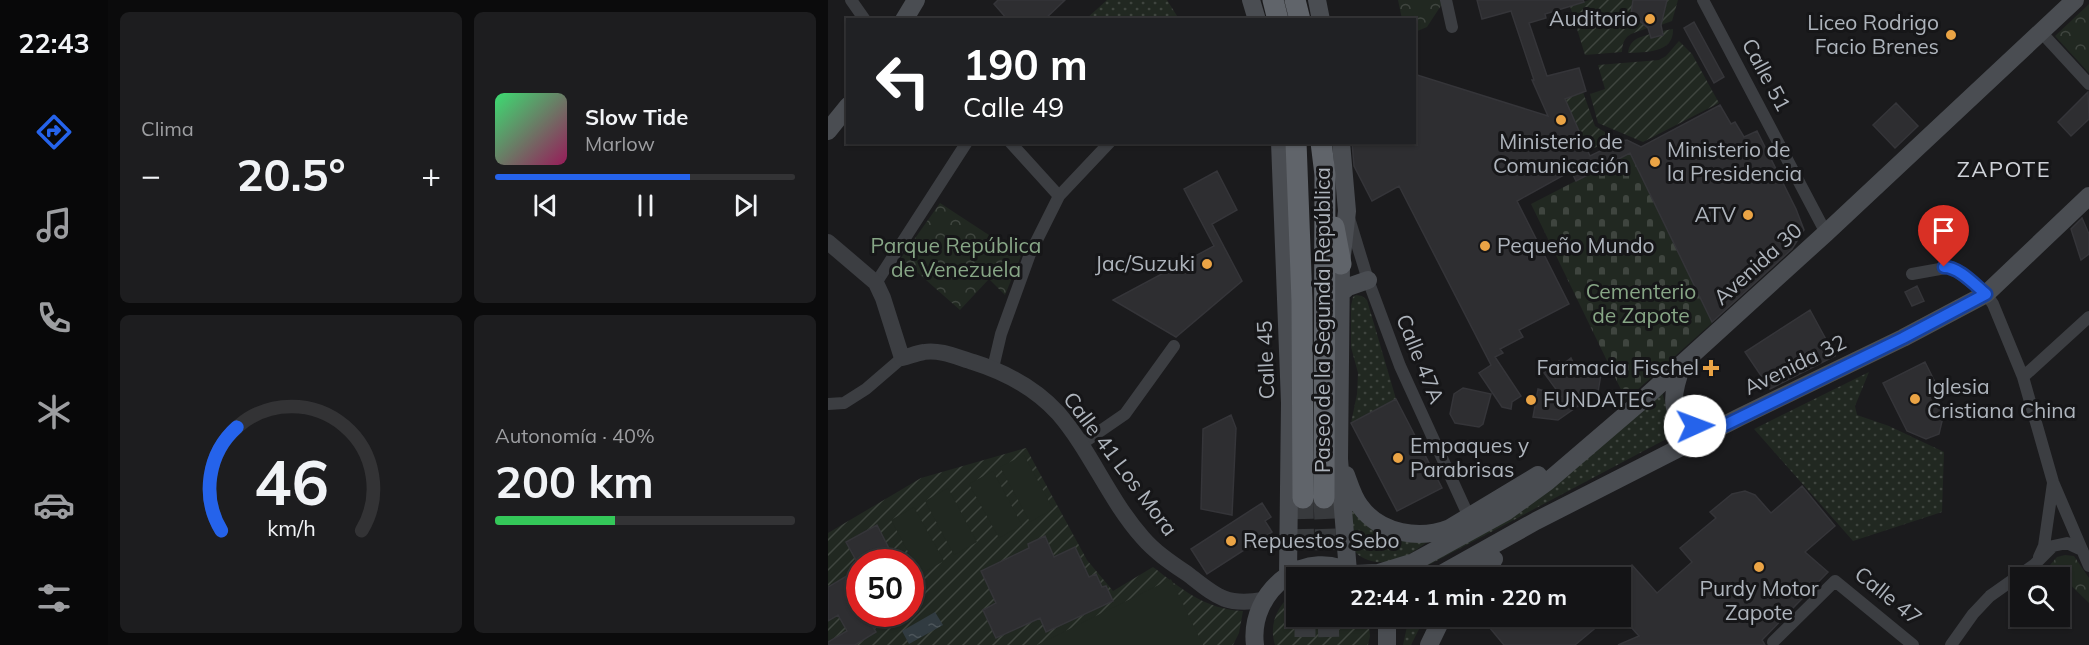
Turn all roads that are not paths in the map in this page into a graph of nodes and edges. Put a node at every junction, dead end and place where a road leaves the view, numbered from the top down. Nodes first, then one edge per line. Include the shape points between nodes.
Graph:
1 (850, 0) edge
2 (916, 0) edge
3 (1273, 0) edge
4 (1295, 0) edge
5 (1317, 0) edge
6 (1446, 0) edge
7 (1703, 0) edge
8 (2075, 0) edge
9 (864, 18) edge
10 (905, 18) edge
11 (1278, 18) edge
12 (1300, 18) edge
13 (1321, 18) edge
14 (1452, 27) dead end
15 (2041, 32) junction
16 (2089, 84) edge
17 (846, 108) edge
18 (828, 131) edge
19 (967, 144) edge
20 (1012, 144) edge
21 (1108, 144) edge
22 (1321, 144) edge
23 (1341, 144) edge
24 (1291, 146) edge
25 (1325, 175) junction
26 (1059, 196) junction
27 (2089, 196) edge
28 (1347, 211) junction
29 (1284, 216) joint
30 (1827, 233) junction
31 (828, 242) edge
32 (1341, 264) junction
33 (1912, 274) dead end
34 (1368, 280) junction
35 (876, 283) junction
36 (1341, 293) junction
37 (1986, 294) junction
38 (2089, 317) edge
39 (1174, 346) dead end
40 (902, 358) junction
41 (1683, 362) junction
42 (993, 368) junction
43 (2024, 377) junction
44 (828, 404) edge
45 (1723, 426) junction
46 (1080, 445) junction
47 (1582, 452) junction
48 (1339, 459) junction
49 (2053, 482) junction
50 (1613, 483) junction
51 (1470, 517) junction
52 (2082, 550) junction
53 (2034, 565) junction
54 (2089, 566) edge
55 (1288, 567) edge
56 (1352, 567) edge
57 (1399, 567) edge
58 (1454, 567) edge
59 (1479, 567) edge
60 (1286, 577) edge
61 (1263, 600) junction
62 (1254, 625) junction
63 (1386, 627) edge
64 (1394, 627) edge
65 (1438, 627) edge
66 (1773, 642) dead end
67 (1387, 643) edge
68 (1242, 645) edge
69 (1255, 645) edge
70 (1429, 645) edge
71 (1913, 645) edge
72 (1951, 645) edge

1 - 9 street
2 - 10 main road
3 - 11 highway
4 - 12 highway
5 - 13 main road
6 - 14 street
7 - 30 street, Calle 51
8 - 15 main road, Avenida 30
15 - 16 street
15 - 30 main road, Avenida 30
17 - 18 main road
19 - 35 street
20 - 26 street
21 - 26 street
22 - 25 highway, Paseo de la Segunda República
23 - 28 main road
24 - 25 highway, Paseo de la Segunda República via 1313,498
24 - 29 highway
25 - 32 highway
26 - 42 street via 1030,254 1000,334
27 - 37 main road, Avenida 32
28 - 32 main road
28 - 34 street, Calle 47A
29 - 55 main road, Calle 45 via 1290,403
30 - 41 main road, Avenida 30
31 - 35 street
32 - 36 main road
33 - 37 street via 1951,267
34 - 36 main road
34 - 51 street, Calle 47A via 1400,366
35 - 40 street
36 - 48 main road
37 - 43 street
37 - 45 main road, Avenida 32
38 - 43 street
39 - 46 street via 1125,414
40 - 42 street, Calle 41 Los Mora via 926,351
40 - 44 street via 853,398
41 - 45 main road via 1673,394 1677,414 1695,426
41 - 47 main road, Avenida 30
42 - 46 street, Calle 41 Los Mora via 1039,395 1059,414
43 - 49 street
45 - 50 main road, Avenida 32
46 - 61 street, Calle 41 Los Mora via 1114,499 1161,555 1223,599 1239,603
47 - 51 main road
47 - 57 main road, Avenida 30 via 1507,511
48 - 51 main road via 1359,504 1389,528 1412,534 1436,533
48 - 56 main road
49 - 52 street
49 - 53 street via 2044,546
50 - 58 main road, Avenida 32
50 - 59 main road via 1591,504
52 - 53 street via 2060,543
52 - 54 street
53 - 72 street via 1990,596
60 - 61 main road
61 - 62 main road
62 - 68 main road
62 - 69 main road
63 - 67 main road
64 - 67 main road
65 - 70 main road
66 - 71 street, Calle 47 via 1834,581

